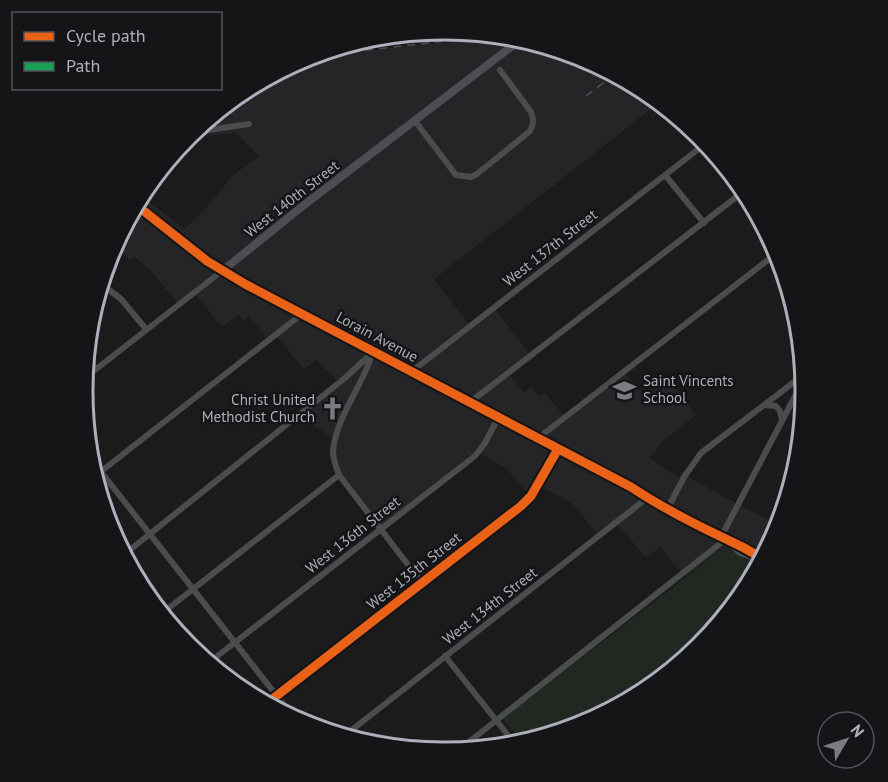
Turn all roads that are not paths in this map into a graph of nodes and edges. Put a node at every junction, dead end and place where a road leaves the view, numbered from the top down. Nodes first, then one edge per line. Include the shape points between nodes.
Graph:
1 (511, 47) edge
2 (500, 70) dead end
3 (415, 122) junction
4 (249, 124) dead end
5 (210, 130) edge
6 (698, 149) edge
7 (665, 175) junction
8 (736, 197) edge
9 (143, 211) edge
10 (704, 223) junction
11 (769, 259) edge
12 (222, 271) junction
13 (108, 289) edge
14 (302, 314) junction
15 (146, 329) junction
16 (373, 352) junction
17 (94, 367) edge
18 (96, 369) joint
19 (411, 372) junction
20 (795, 382) edge
21 (795, 396) edge
22 (470, 403) junction
23 (764, 405) junction
24 (498, 418) junction
25 (782, 420) junction
26 (537, 439) junction
27 (558, 449) junction
28 (102, 469) edge
29 (339, 475) junction
30 (104, 476) edge
31 (647, 498) junction
32 (668, 508) junction
33 (381, 529) junction
34 (150, 534) junction
35 (724, 538) junction
36 (131, 549) edge
37 (754, 554) edge
38 (422, 583) junction
39 (193, 589) junction
40 (169, 608) edge
41 (235, 643) junction
42 (445, 656) junction
43 (216, 657) edge
44 (277, 696) junction
45 (275, 698) edge
46 (281, 701) edge
47 (497, 720) junction
48 (352, 730) edge
49 (509, 736) edge
50 (471, 741) edge

1 - 3 main road, West 140th Street
2 - 3 street via 531,112 533,126 477,174 456,175
3 - 12 main road, West 140th Street
4 - 5 street
6 - 7 street, West 137th Street
7 - 10 street
7 - 19 street, West 137th Street
8 - 10 street
9 - 12 main road, Lorain Avenue
10 - 22 street
11 - 26 street
12 - 14 main road, Lorain Avenue
12 - 15 street, West 140th Street
13 - 15 street
14 - 16 main road, Lorain Avenue
14 - 28 street
15 - 18 street, West 140th Street
16 - 19 main road, Lorain Avenue
16 - 29 street via 338,432 333,451
16 - 34 street
17 - 18 street
19 - 22 main road, Lorain Avenue
20 - 23 street
21 - 25 street
22 - 24 main road, Lorain Avenue
23 - 25 street via 776,406
23 - 32 street via 693,461
24 - 26 main road, Lorain Avenue
24 - 33 street, West 136th Street via 475,456
25 - 35 street
26 - 27 main road, Lorain Avenue
27 - 31 main road, Lorain Avenue
27 - 38 street, West 135th Street via 531,496
29 - 33 street
29 - 39 street
30 - 34 street
31 - 32 main road, Lorain Avenue
31 - 42 street, West 134th Street
32 - 35 main road, Lorain Avenue
33 - 38 street
33 - 41 street, West 136th Street
34 - 36 street
34 - 39 street
35 - 37 main road, Lorain Avenue
35 - 47 street
38 - 44 street, West 135th Street
39 - 40 street
39 - 41 street
41 - 43 street, West 136th Street
41 - 44 street
42 - 47 street
42 - 48 street, West 134th Street
44 - 45 street, West 135th Street
44 - 46 street
47 - 49 street
47 - 50 street

